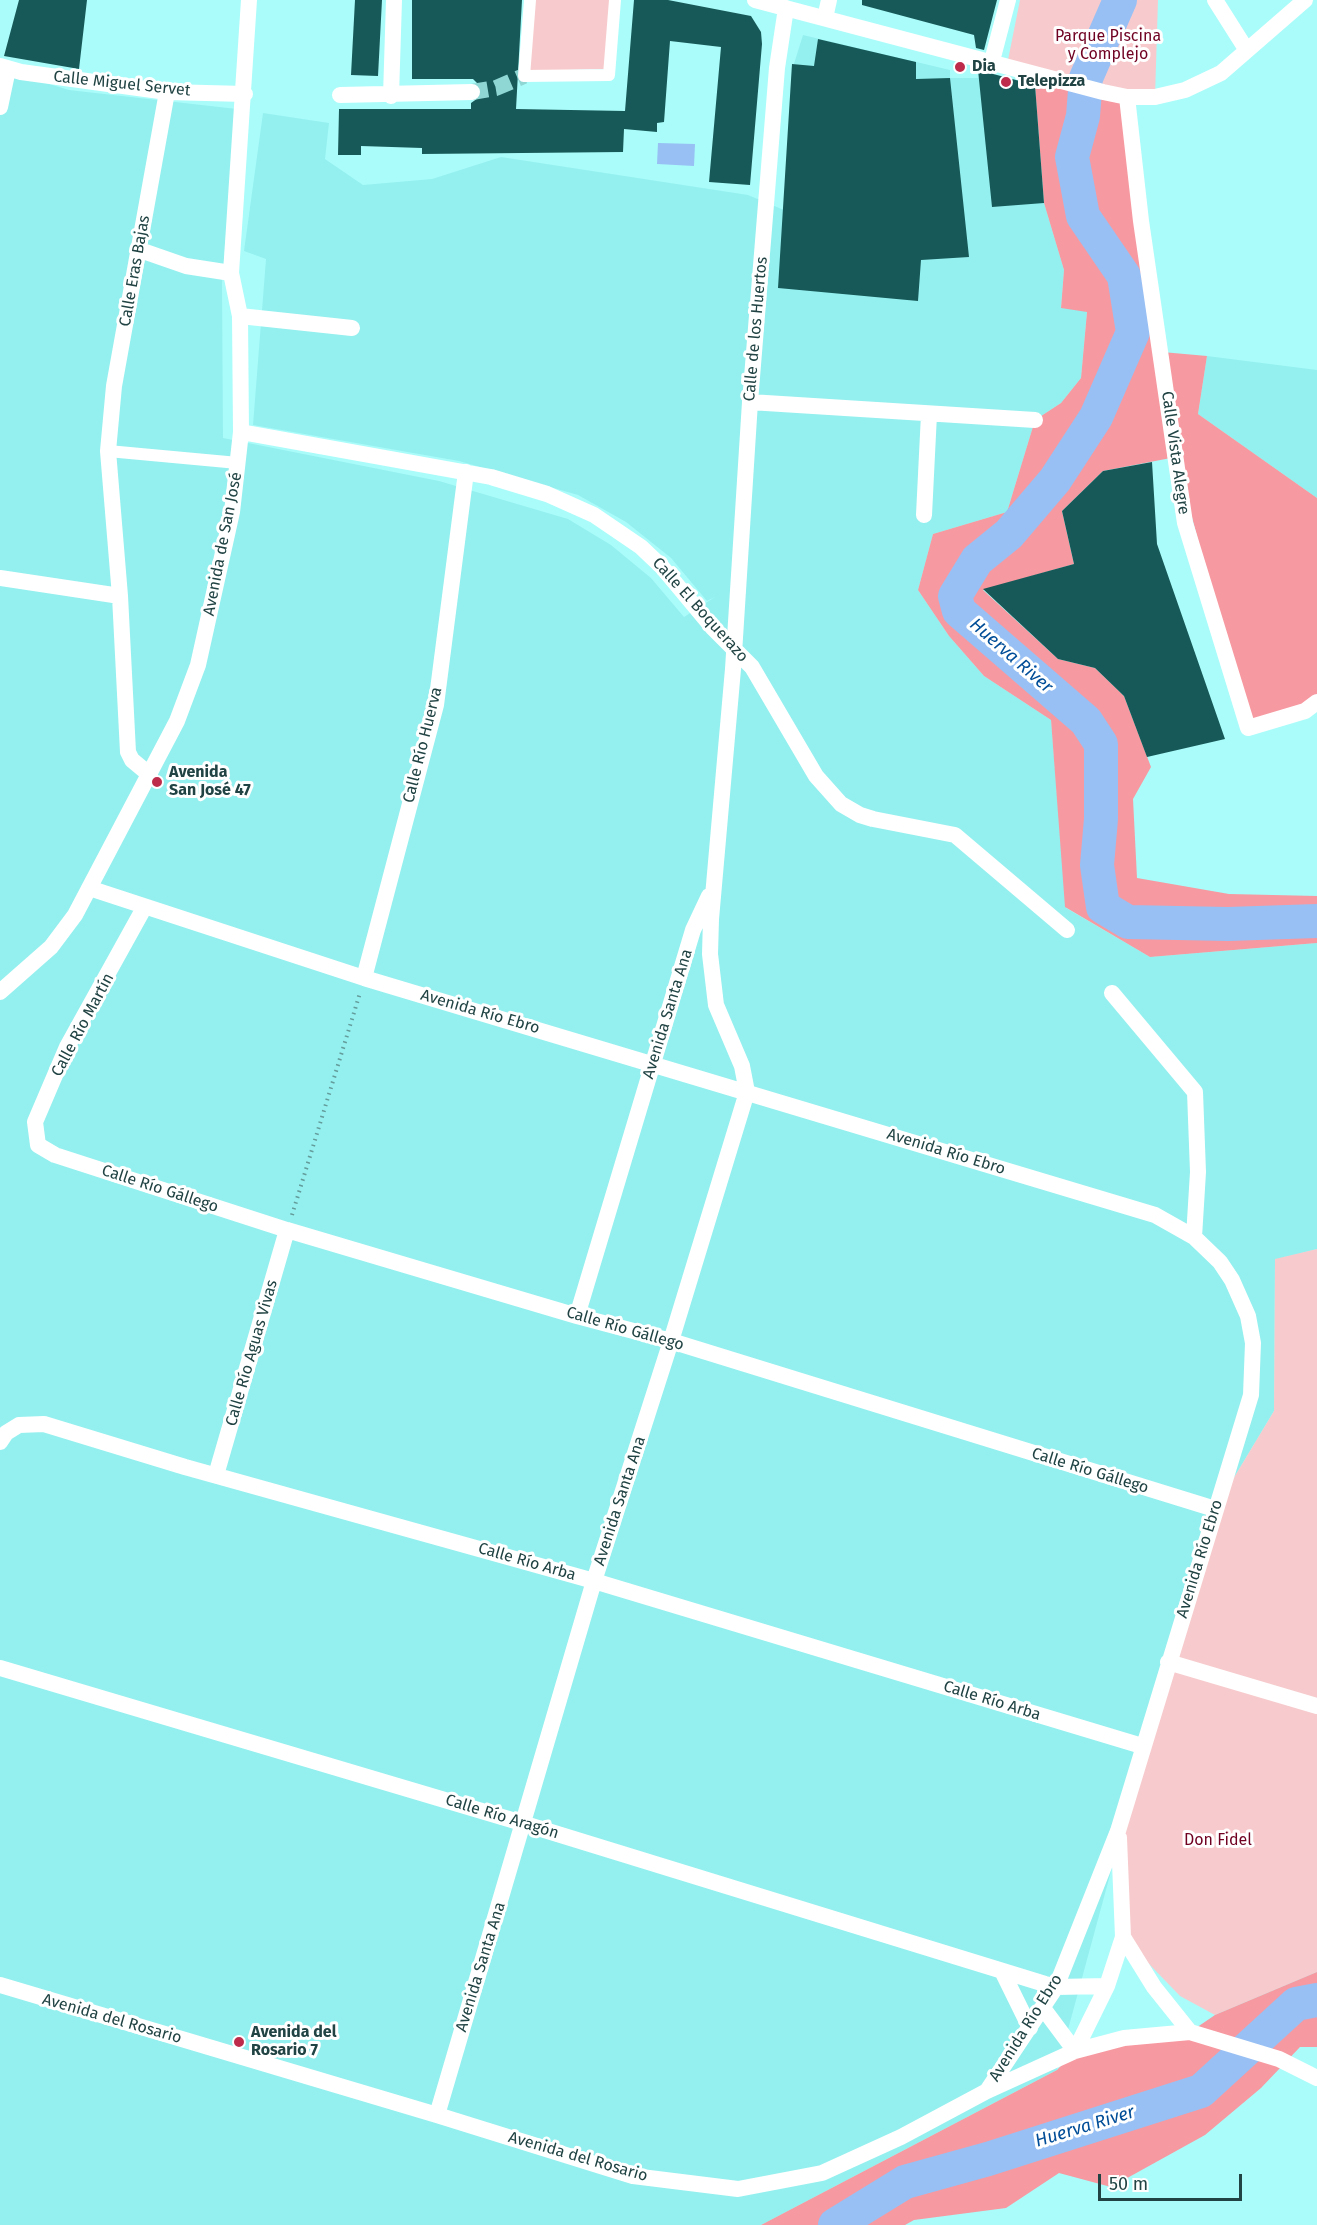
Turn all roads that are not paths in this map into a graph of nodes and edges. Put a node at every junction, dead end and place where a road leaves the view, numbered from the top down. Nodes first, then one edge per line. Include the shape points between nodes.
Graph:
1 (249, 0) edge
2 (394, 0) edge
3 (530, 0) edge
4 (615, 0) edge
5 (755, 0) edge
6 (829, 0) edge
7 (1008, 0) edge
8 (1215, 0) edge
9 (1305, 0) edge
10 (786, 8) junction
11 (825, 18) junction
12 (1246, 49) junction
13 (992, 61) junction
14 (4, 67) edge
15 (167, 92) junction
16 (472, 92) tunnel mouth
17 (245, 94) junction
18 (340, 95) dead end
19 (391, 96) junction
20 (1127, 97) junction
21 (0, 107) edge
22 (140, 250) junction
23 (231, 273) junction
24 (240, 316) junction
25 (352, 328) dead end
26 (750, 402) junction
27 (929, 414) junction
28 (1035, 420) dead end
29 (241, 432) junction
30 (108, 451) junction
31 (238, 463) junction
32 (466, 472) junction
33 (924, 515) dead end
34 (0, 578) edge
35 (120, 596) junction
36 (735, 651) junction
37 (1317, 702) edge
38 (150, 774) junction
39 (713, 887) junction
40 (89, 888) junction
41 (144, 908) junction
42 (1067, 930) dead end
43 (364, 978) junction
44 (0, 992) edge
45 (1112, 993) dead end
46 (653, 1063) junction
47 (747, 1092) junction
48 (38, 1145) joint
49 (287, 1230) junction
50 (1194, 1237) junction
51 (577, 1316) junction
52 (671, 1341) junction
53 (0, 1442) edge
54 (216, 1475) junction
55 (1215, 1509) junction
56 (594, 1581) junction
57 (1168, 1662) junction
58 (0, 1668) edge
59 (1317, 1706) edge
60 (1142, 1746) junction
61 (524, 1823) junction
62 (1118, 1831) junction
63 (1123, 1937) junction
64 (1002, 1971) junction
65 (0, 1985) edge
66 (1107, 1986) junction
67 (1056, 1987) junction
68 (1043, 2008) junction
69 (1030, 2028) junction
70 (1190, 2032) junction
71 (1076, 2051) junction
72 (1317, 2078) edge
73 (987, 2091) junction
74 (437, 2115) junction

1 - 17 street, Avenida de San José
2 - 19 street
3 - 4 street via 524,76 609,75
5 - 10 street
6 - 11 street
7 - 13 street
8 - 12 street
9 - 12 street
10 - 11 street
10 - 26 street, Calle de los Huertos via 777,68
11 - 13 street
12 - 20 street via 1221,73 1185,90 1160,97
13 - 20 street
14 - 15 street, Calle Miguel Servet
14 - 21 street
15 - 17 street, Calle Miguel Servet
15 - 22 street, Calle Eras Bajas
16 - 19 street
17 - 23 street, Avenida de San José
18 - 19 street
20 - 37 street, Calle Vista Alegre via 1185,523 1248,728 1305,711
22 - 23 street via 186,266
22 - 30 street, Calle Eras Bajas via 114,386
23 - 24 street, Avenida de San José
24 - 25 street
24 - 29 street, Avenida de San José
26 - 27 street
26 - 36 street, Calle de los Huertos
27 - 28 street
27 - 33 street
29 - 31 street, Avenida de San José
29 - 32 street, Calle El Boquerazo
30 - 31 street
30 - 35 street, Calle Eras Bajas
31 - 38 street, Avenida de San José via 232,512 198,665 177,721
32 - 36 street, Calle El Boquerazo via 548,494 620,531 662,567
32 - 43 street, Calle Río Huerva via 436,705
34 - 35 street
35 - 38 street, Calle Eras Bajas via 128,752
36 - 39 street, Avenida Santa Ana
36 - 42 street, Calle El Boquerazo via 758,674 816,776 842,804 873,819 955,836
38 - 40 street, Avenida de San José
39 - 46 street, Avenida Santa Ana via 693,930
39 - 47 street, Avenida Santa Ana via 710,954 716,1005 742,1066
40 - 41 street, Avenida Río Ebro
40 - 44 street, Avenida de San José via 57,939
41 - 43 street, Avenida Río Ebro
41 - 48 street, Calle Río Martín via 67,1047 35,1122
43 - 46 street, Avenida Río Ebro
45 - 50 street via 1195,1092 1198,1172
46 - 47 street, Avenida Río Ebro
46 - 51 street, Avenida Santa Ana
47 - 50 street, Avenida Río Ebro via 1155,1215
47 - 52 street, Avenida Santa Ana
48 - 49 street, Calle Río Gállego via 55,1155
49 - 51 street, Calle Río Gállego
49 - 54 street, Calle Río Aguas Vivas
50 - 55 street, Avenida Río Ebro via 1232,1280 1248,1316 1253,1343 1251,1395
51 - 52 street, Calle Río Gállego
52 - 55 street, Calle Río Gállego
52 - 56 street, Avenida Santa Ana
53 - 54 street, Calle Río Arba via 13,1428 27,1422 44,1424
54 - 56 street, Calle Río Arba
55 - 57 street, Avenida Río Ebro
56 - 60 street, Calle Río Arba
56 - 61 street, Avenida Santa Ana
57 - 59 street
57 - 60 street, Avenida Río Ebro
58 - 61 street, Calle Río Aragón
60 - 62 street, Avenida Río Ebro
61 - 64 street, Calle Río Aragón
61 - 74 street, Avenida Santa Ana
62 - 63 street, Avenida Río Ebro
62 - 67 street, Avenida Río Ebro
63 - 66 street, Avenida Río Ebro
63 - 70 street, Avenida Río Ebro
64 - 67 street, Calle Río Aragón
64 - 69 street
65 - 74 street, Avenida del Rosario
66 - 67 street, Calle Río Aragón
66 - 71 street, Avenida Río Ebro
67 - 68 street, Avenida Río Ebro
68 - 69 street, Avenida Río Ebro
68 - 71 street
69 - 73 street, Avenida Río Ebro
70 - 71 street, Avenida del Rosario via 1124,2038
70 - 72 street, Avenida del Rosario via 1279,2059
71 - 73 street, Avenida del Rosario
73 - 74 street, Avenida del Rosario via 822,2173 738,2189 633,2176

